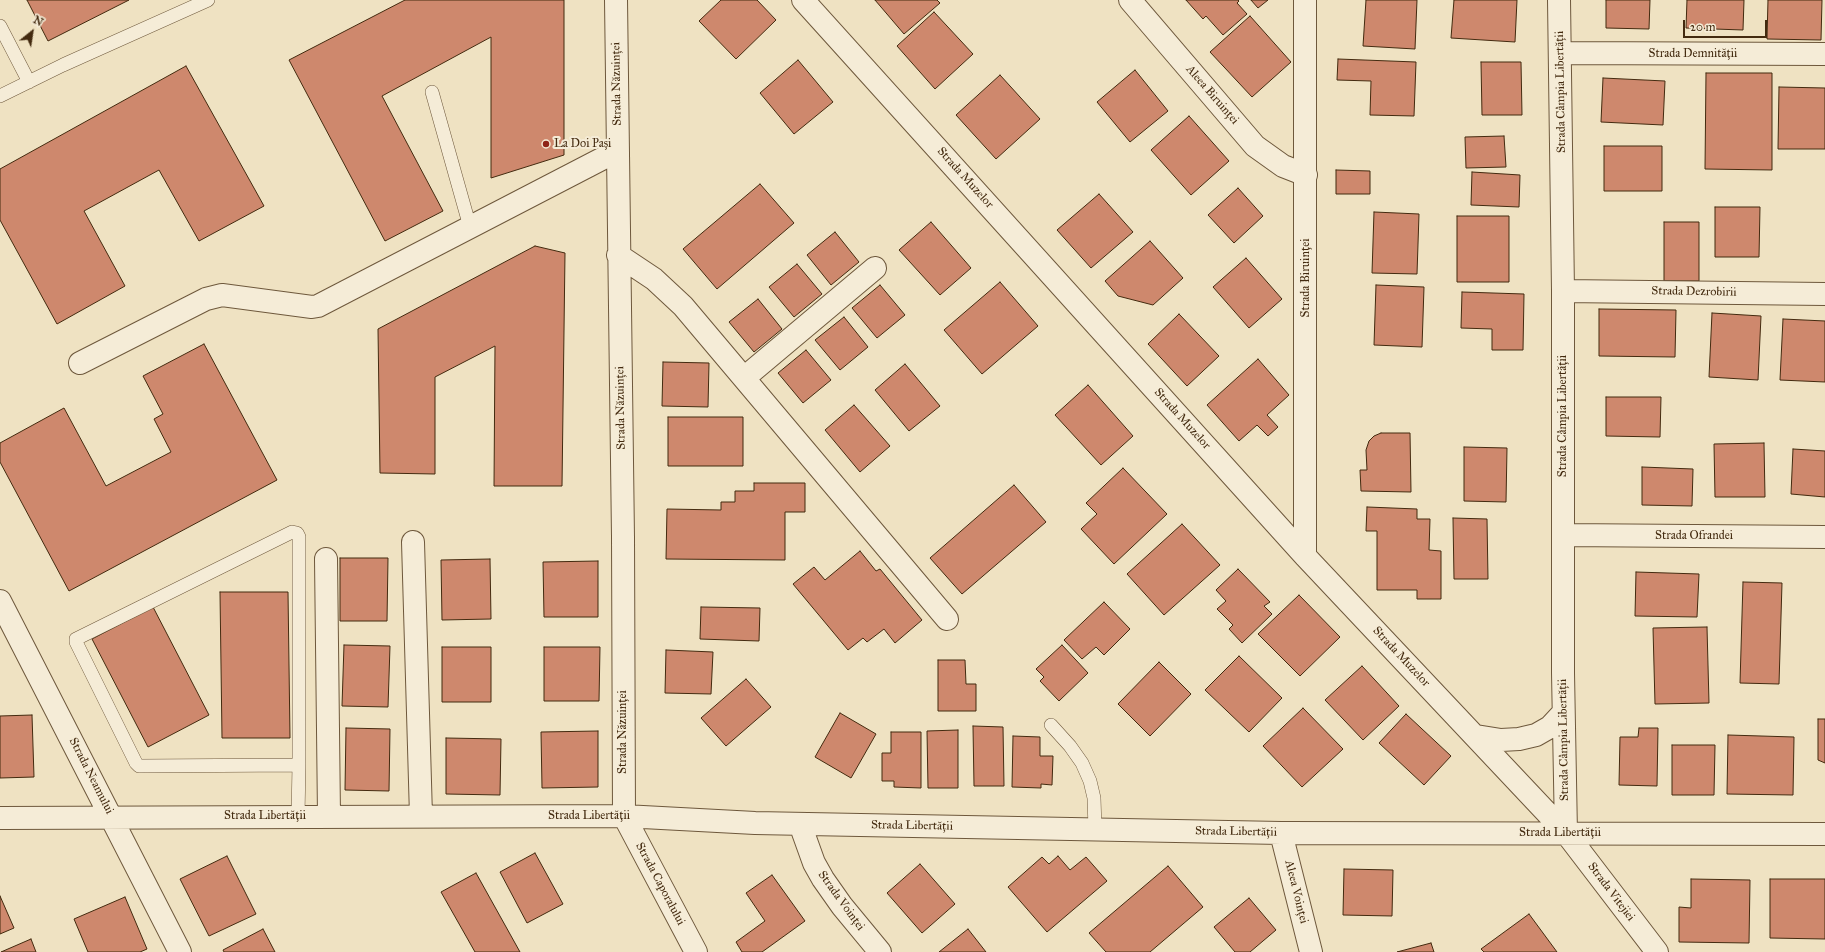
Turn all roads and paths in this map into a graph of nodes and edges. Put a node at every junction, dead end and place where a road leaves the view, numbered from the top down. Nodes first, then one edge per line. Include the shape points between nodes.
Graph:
1 (208, 0) edge
2 (616, 0) edge
3 (804, 0) edge
4 (1130, 0) edge
5 (1305, 0) edge
6 (1559, 0) edge
7 (0, 26) edge
8 (1561, 53) junction
9 (1825, 54) edge
10 (29, 82) junction
11 (432, 92) dead end
12 (0, 96) edge
13 (617, 151) junction
14 (1306, 175) junction
15 (470, 227) junction
16 (618, 255) junction
17 (875, 268) dead end
18 (1564, 291) junction
19 (1825, 294) edge
20 (80, 363) dead end
21 (744, 378) junction
22 (1563, 535) junction
23 (1825, 537) edge
24 (413, 542) dead end
25 (1305, 556) junction
26 (326, 559) dead end
27 (0, 601) edge
28 (947, 619) dead end
29 (1563, 713) junction
30 (1051, 725) dead end
31 (1476, 736) junction
32 (299, 766) junction
33 (111, 816) junction
34 (298, 816) junction
35 (329, 816) junction
36 (421, 816) junction
37 (624, 816) junction
38 (0, 818) edge
39 (800, 824) junction
40 (1095, 829) junction
41 (1281, 833) junction
42 (1566, 833) junction
43 (1825, 834) edge
44 (180, 952) edge
45 (696, 952) edge
46 (880, 952) edge
47 (1311, 952) edge
48 (1657, 952) edge

1 - 10 lane
2 - 13 street, Strada Năzuinței
3 - 25 street, Strada Muzelor
4 - 14 street, Aleea Biruinței via 1255,146 1283,166
5 - 14 street, Strada Biruinței
6 - 8 street, Strada Câmpia Libertății
7 - 10 lane
8 - 9 street, Strada Demnității
8 - 18 street, Strada Câmpia Libertății
10 - 12 lane
11 - 15 lane
13 - 15 street
13 - 16 street, Strada Năzuinței
14 - 25 street, Strada Biruinței
15 - 20 street via 318,306 239,296 212,297
16 - 21 street via 654,279 683,306
16 - 37 street, Strada Năzuinței
17 - 21 street
18 - 19 street, Strada Dezrobirii
18 - 22 street, Strada Câmpia Libertății
21 - 28 street
22 - 23 street, Strada Ofrandei
22 - 29 street, Strada Câmpia Libertății
24 - 36 street
25 - 31 street, Strada Muzelor
26 - 35 street
27 - 33 street, Strada Neamului
29 - 31 street via 1550,727 1536,735 1501,740
29 - 42 street, Strada Câmpia Libertății
30 - 40 lane via 1082,762 1094,798
31 - 42 street, Strada Muzelor
32 - 32 lane via 297,533 292,532 76,639 139,766
32 - 34 lane
33 - 34 street, Strada Libertății
33 - 38 street, Strada Libertății
33 - 44 street, Strada Neamului
34 - 35 street, Strada Libertății
35 - 36 street, Strada Libertății
36 - 37 street, Strada Libertății
37 - 39 street, Strada Libertății
37 - 45 street, Strada Caporalului
39 - 40 street, Strada Libertății
39 - 46 street, Strada Voinței via 814,863 823,879
40 - 41 street, Strada Libertății
41 - 42 street, Strada Libertății
41 - 47 street, Aleea Voinței
42 - 43 street, Strada Libertății
42 - 48 street, Strada Vitejiei

